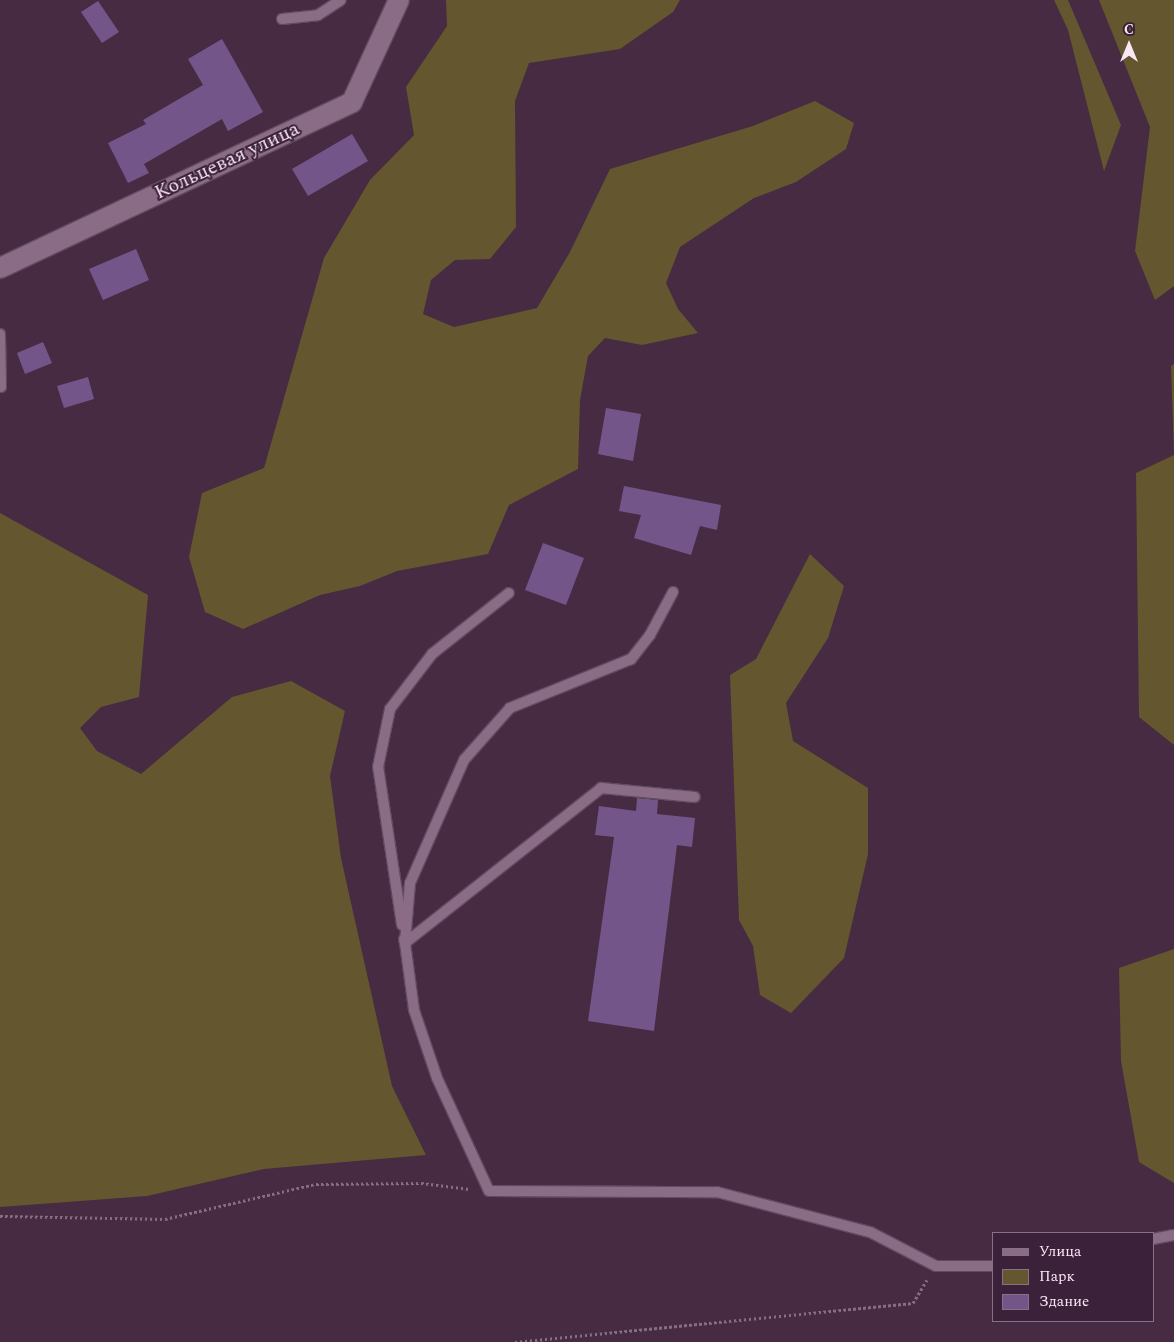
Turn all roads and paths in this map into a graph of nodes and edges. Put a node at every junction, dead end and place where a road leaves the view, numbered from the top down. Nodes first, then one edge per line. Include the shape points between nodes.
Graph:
1 (341, 0) edge
2 (399, 0) edge
3 (282, 19) dead end
4 (0, 268) edge
5 (0, 334) edge
6 (1, 387) edge
7 (673, 592) dead end
8 (509, 593) dead end
9 (695, 796) dead end
10 (405, 943) junction
11 (489, 1191) junction
12 (0, 1216) edge
13 (1174, 1235) edge
14 (1154, 1239) edge
15 (936, 1266) junction
16 (992, 1266) edge
17 (515, 1342) edge

1 - 3 lane via 318,15
2 - 4 street, Кольцевая улица via 352,102
5 - 6 lane
7 - 10 lane via 650,635 631,659 510,708 464,760 410,883
8 - 10 lane via 432,654 390,709 378,766
9 - 10 lane via 601,788
10 - 11 lane via 414,1010 437,1078
11 - 12 path via 420,1183 316,1184 165,1219
11 - 15 lane via 717,1192 870,1232
13 - 14 lane
15 - 16 lane
15 - 17 path via 913,1303

